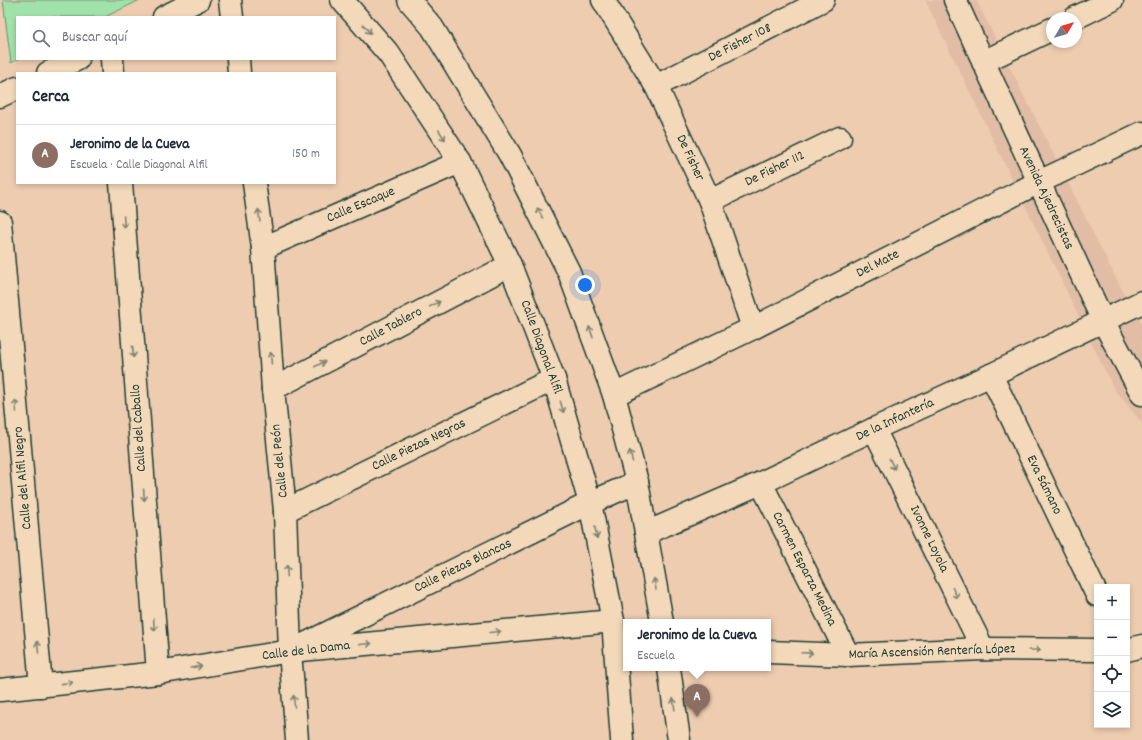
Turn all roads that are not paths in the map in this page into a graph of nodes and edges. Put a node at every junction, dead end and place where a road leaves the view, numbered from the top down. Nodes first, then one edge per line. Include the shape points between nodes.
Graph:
1 (198, 0) edge
2 (230, 0) edge
3 (342, 0) edge
4 (409, 0) edge
5 (603, 0) edge
6 (823, 0) edge
7 (955, 0) edge
8 (1112, 0) edge
9 (1082, 15) edge
10 (166, 16) edge
11 (232, 16) edge
12 (1046, 32) edge
13 (76, 60) edge
14 (112, 60) edge
15 (238, 60) edge
16 (983, 62) junction
17 (50, 72) edge
18 (113, 72) edge
19 (239, 72) edge
20 (656, 86) junction
21 (16, 88) edge
22 (0, 96) edge
23 (1142, 133) edge
24 (840, 138) dead end
25 (460, 162) junction
26 (1039, 182) junction
27 (121, 184) edge
28 (254, 184) edge
29 (710, 201) junction
30 (0, 222) edge
31 (263, 248) junction
32 (510, 265) junction
33 (1142, 302) edge
34 (1103, 321) junction
35 (752, 328) junction
36 (991, 375) junction
37 (554, 379) junction
38 (273, 389) junction
39 (1142, 394) edge
40 (614, 395) junction
41 (874, 429) junction
42 (638, 482) junction
43 (761, 483) junction
44 (590, 503) junction
45 (285, 511) junction
46 (646, 534) junction
47 (1094, 589) edge
48 (661, 619) edge
49 (613, 621) junction
50 (1142, 646) edge
51 (983, 649) junction
52 (1130, 649) edge
53 (1094, 650) edge
54 (290, 652) junction
55 (771, 652) edge
56 (848, 655) junction
57 (669, 671) edge
58 (158, 673) junction
59 (41, 686) junction
60 (0, 690) edge
61 (298, 740) edge
62 (622, 740) edge
63 (680, 740) edge

1 - 10 street
2 - 11 street
3 -> 25 street, Calle Diagonal Alfil via 389,54
40 -> 4 street via 569,272 510,155 432,27
5 - 20 street, De Fisher
6 - 20 street, De Fisher 108
7 - 16 street, Avenida Ajedrecistas
8 - 9 street
12 - 16 street
13 - 17 street
14 - 18 street
15 - 19 street
16 - 26 street, Avenida Ajedrecistas
20 - 29 street, De Fisher
21 - 22 street
23 - 26 street, Del Mate
24 - 29 street, De Fisher 112
25 - 31 street, Calle Escaque
25 - 32 street, Calle Diagonal Alfil
26 - 34 street, Avenida Ajedrecistas
26 - 35 street, Del Mate
27 -> 58 street, Calle del Caballo
31 -> 28 street, Calle del Peón
29 - 35 street, De Fisher
59 -> 30 street, Calle del Alfil Negro
38 -> 31 street, Calle del Peón
32 - 37 street, Calle Diagonal Alfil
38 -> 32 street, Calle Tablero
33 - 34 street, De la Infantería
34 - 36 street, De la Infantería
34 - 39 street, Avenida Ajedrecistas
35 - 40 street, Del Mate
36 - 41 street, De la Infantería
36 - 47 street, Eva Sámano
37 -> 44 street, Calle Diagonal Alfil
37 - 45 street, Calle Piezas Negras
38 - 45 street, Calle del Peón
42 -> 40 street
41 - 43 street, De la Infantería
41 -> 51 street, Ivonne Loyola
42 - 44 street, Calle Piezas Blancas
42 - 46 street
43 - 46 street, De la Infantería
43 - 56 street, Carmen Esparza Medina
44 -> 49 street, Calle Diagonal Alfil
44 - 54 street, Calle Piezas Blancas
54 -> 45 street, Calle del Peón
48 -> 46 street
54 -> 49 street, Calle de la Dama
49 - 62 street, Calle Diagonal Alfil
50 - 52 street
51 -> 53 street, María Ascensión Rentería López
51 - 56 street, María Ascensión Rentería López
58 -> 54 street, Calle de la Dama
61 -> 54 street, Calle del Peón
55 -> 56 street, María Ascensión Rentería López
63 -> 57 street
59 -> 58 street, Calle de la Dama
59 - 60 street, Calle de la Dama

